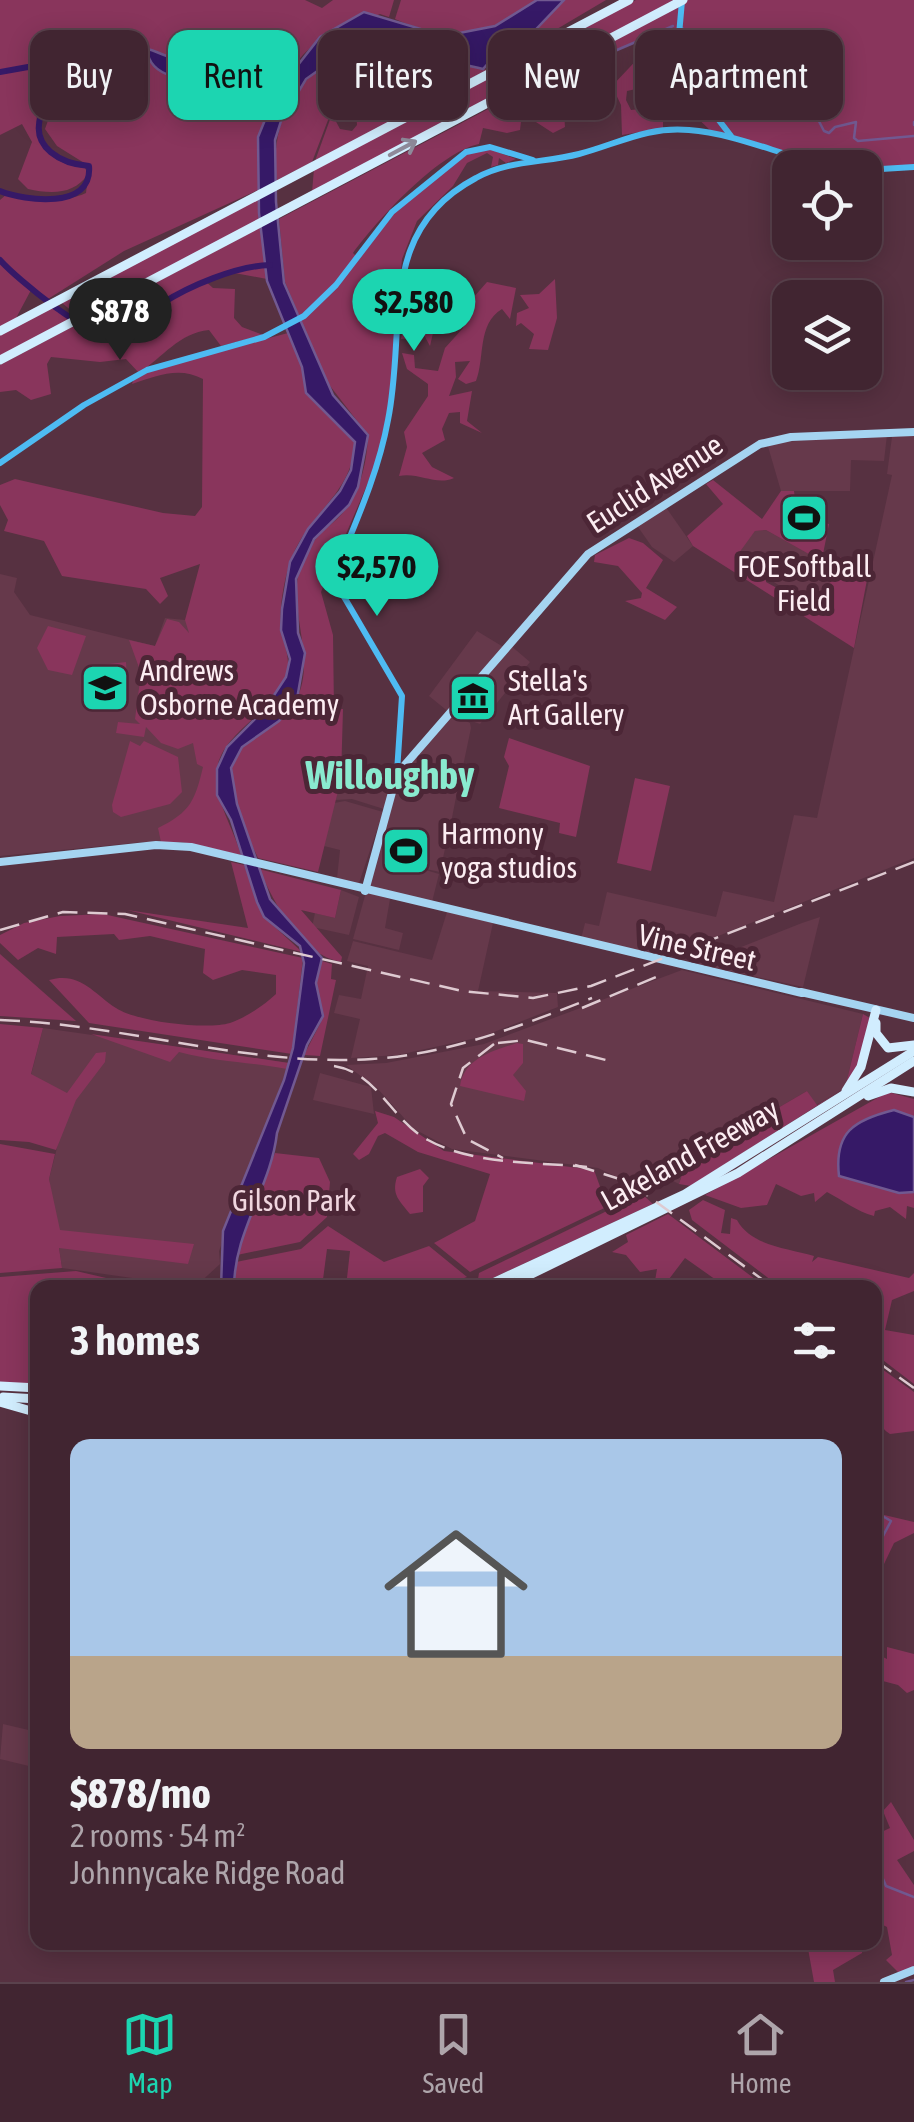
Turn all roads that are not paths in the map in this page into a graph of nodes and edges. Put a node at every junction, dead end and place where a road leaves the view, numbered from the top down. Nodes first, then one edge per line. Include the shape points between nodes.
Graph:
1 (629, 0) edge
2 (679, 2) edge
3 (732, 137) junction
4 (779, 150) edge
5 (534, 161) junction
6 (914, 166) edge
7 (882, 169) edge
8 (0, 331) edge
9 (0, 360) edge
10 (914, 432) edge
11 (0, 463) edge
12 (400, 768) junction
13 (0, 862) edge
14 (365, 890) junction
15 (876, 1010) junction
16 (914, 1018) edge
17 (914, 1048) edge
18 (914, 1061) edge
19 (914, 1092) edge
20 (840, 1098) junction
21 (851, 1103) junction
22 (507, 1280) edge
23 (508, 1280) edge
24 (0, 1388) edge
25 (30, 1390) edge
26 (30, 1399) edge
27 (0, 1400) edge
28 (30, 1411) edge
29 (914, 1970) edge
30 (884, 1982) edge

1 - 8 highway
2 - 3 main road via 685,76
9 -> 2 highway
3 - 4 main road
3 - 5 main road via 658,130
5 - 11 main road via 480,147 456,158 392,212 336,286 304,316 276,332 147,370
5 - 12 main road via 476,178 423,222 405,258 379,464 333,582 402,696
6 - 7 main road
10 - 12 main road, Euclid Avenue via 760,444 588,554
12 - 14 main road
13 - 14 main road, Vine Street via 164,845
14 - 15 main road, Vine Street
15 - 16 main road, Vine Street
15 - 17 highway via 881,1043
15 - 20 highway via 860,1068
17 - 20 highway, Lakeland Freeway
18 - 21 highway, Lakeland Freeway
19 - 21 highway via 890,1088
20 - 22 highway, Lakeland Freeway via 685,1194
21 - 23 highway, Lakeland Freeway via 674,1208
24 - 25 highway
26 - 27 highway
27 - 28 highway
29 - 30 main road

